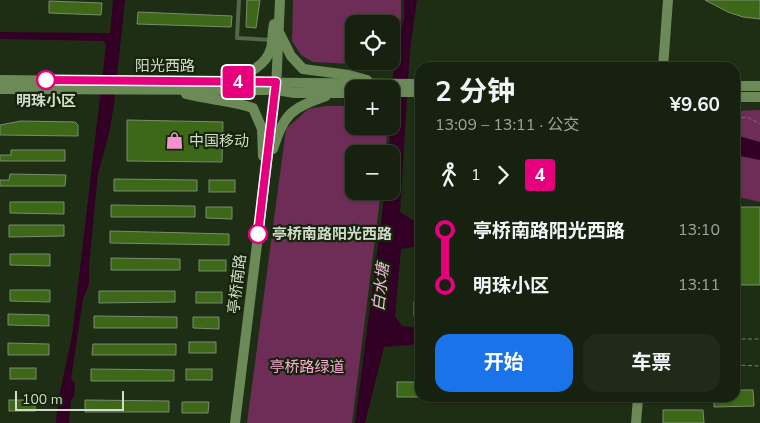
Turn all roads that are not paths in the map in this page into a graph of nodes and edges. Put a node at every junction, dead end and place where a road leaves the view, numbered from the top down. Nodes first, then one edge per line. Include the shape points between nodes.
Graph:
1 (239, 0) edge
2 (668, 0) edge
3 (280, 5) edge
4 (279, 31) junction
5 (272, 40) junction
6 (663, 62) edge
7 (0, 80) edge
8 (366, 80) edge
9 (219, 81) junction
10 (400, 84) edge
11 (415, 84) edge
12 (92, 85) junction
13 (124, 85) junction
14 (345, 85) edge
15 (276, 86) junction
16 (740, 86) edge
17 (760, 86) edge
18 (0, 89) edge
19 (173, 90) junction
20 (400, 92) edge
21 (415, 92) edge
22 (332, 93) junction
23 (345, 93) edge
24 (740, 97) edge
25 (760, 97) edge
26 (265, 182) junction
27 (638, 402) edge
28 (235, 423) edge
29 (636, 423) edge

1 - 5 lane via 237,38
2 - 6 street
3 - 4 street, 亭桥南路
3 - 5 street
4 - 8 street via 291,56 303,69 349,74
4 - 15 street, 亭桥南路
5 - 9 street via 261,65 245,74
7 - 12 street, 阳光西路
9 - 13 street, 阳光西路
9 - 15 street, 阳光西路
10 - 11 street, 阳光西路
12 - 13 street, 阳光西路
12 - 18 street, 阳光西路
13 - 19 street, 阳光西路
14 - 15 street, 阳光西路
15 - 19 street, 阳光西路
15 - 22 street, 阳光西路 via 295,93
15 - 26 street, 亭桥南路
16 - 17 street
19 - 26 street via 253,108 262,129
20 - 21 street
22 - 23 street, 阳光西路
22 - 26 street via 302,104 289,113 281,126
24 - 25 street
26 - 28 street, 亭桥南路
27 - 29 street

